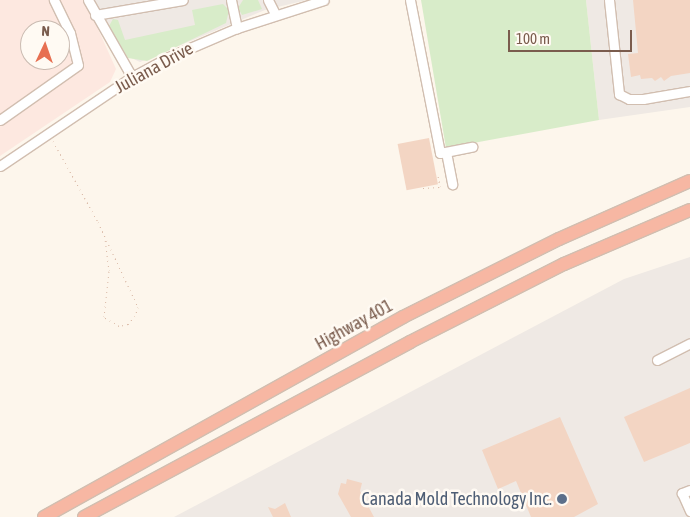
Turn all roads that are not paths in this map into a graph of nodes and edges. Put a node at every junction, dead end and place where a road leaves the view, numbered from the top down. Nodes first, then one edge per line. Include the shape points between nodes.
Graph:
1 (54, 0) edge
2 (88, 0) edge
3 (183, 0) edge
4 (231, 0) edge
5 (268, 0) edge
6 (324, 0) edge
7 (410, 0) edge
8 (609, 0) edge
9 (306, 2) edge
10 (275, 14) junction
11 (95, 15) junction
12 (237, 28) junction
13 (132, 77) junction
14 (690, 91) edge
15 (0, 120) edge
16 (472, 147) dead end
17 (446, 152) junction
18 (0, 166) edge
19 (690, 181) edge
20 (452, 184) dead end
21 (690, 210) edge
22 (690, 343) edge
23 (657, 360) dead end
24 (690, 490) edge
25 (690, 511) edge
26 (44, 517) edge
27 (84, 517) edge

1 - 15 street via 70,33 78,65
2 - 11 street
3 - 11 street
4 - 12 street
5 - 10 street
6 - 9 street, Juliana Drive
7 - 17 street via 440,153
8 - 14 street via 619,94 629,99 643,99
9 - 10 street, Juliana Drive
10 - 12 street, Juliana Drive
11 - 13 street
12 - 13 street, Juliana Drive via 187,48
13 - 18 street, Juliana Drive
16 - 17 street
17 - 20 street
19 - 26 highway, Highway 401 via 559,239 403,317
21 - 27 highway via 547,273
22 - 23 street
24 - 25 street via 682,493

